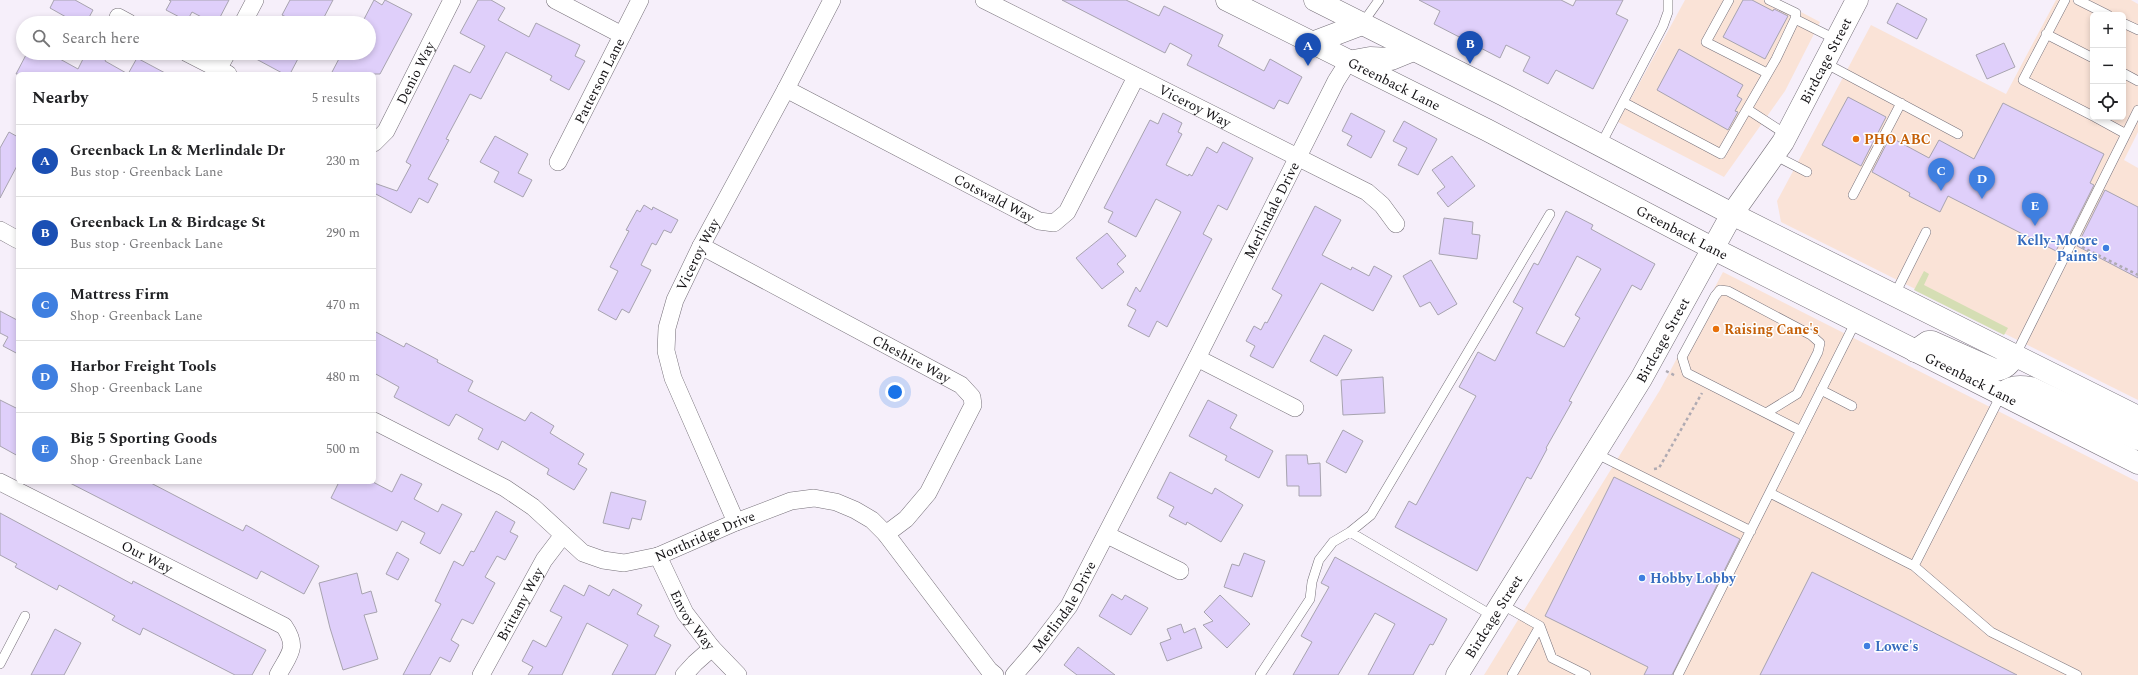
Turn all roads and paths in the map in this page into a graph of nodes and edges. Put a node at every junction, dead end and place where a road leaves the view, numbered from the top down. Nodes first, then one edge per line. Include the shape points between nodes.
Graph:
1 (255, 0) edge
2 (452, 0) edge
3 (555, 0) edge
4 (640, 0) edge
5 (832, 0) edge
6 (984, 0) edge
7 (1227, 0) edge
8 (1315, 0) edge
9 (1379, 0) edge
10 (1668, 0) edge
11 (1729, 0) edge
12 (1769, 0) edge
13 (1857, 0) edge
14 (2065, 0) edge
15 (2078, 0) edge
16 (2102, 12) edge
17 (247, 16) edge
18 (1795, 19) junction
19 (1362, 24) junction
20 (2126, 24) edge
21 (2138, 30) edge
22 (2046, 34) junction
23 (622, 35) junction
24 (1837, 40) junction
25 (1312, 43) junction
26 (1413, 50) junction
27 (2090, 56) edge
28 (200, 60) edge
29 (226, 60) edge
30 (1348, 62) junction
31 (1825, 62) junction
32 (223, 72) edge
33 (1767, 73) junction
34 (2126, 74) edge
35 (1136, 77) junction
36 (2138, 80) edge
37 (786, 89) junction
38 (1623, 102) junction
39 (1901, 103) junction
40 (1747, 109) junction
41 (2138, 110) edge
42 (2090, 114) edge
43 (2101, 120) edge
44 (1958, 134) dead end
45 (2126, 134) junction
46 (1787, 135) junction
47 (376, 140) edge
48 (1600, 146) junction
49 (1774, 155) junction
50 (1298, 156) junction
51 (558, 162) dead end
52 (1807, 172) dead end
53 (1853, 195) dead end
54 (1550, 214) dead end
55 (1732, 214) junction
56 (1396, 224) dead end
57 (0, 230) edge
58 (1926, 232) dead end
59 (16, 239) edge
60 (701, 246) junction
61 (2080, 246) dead end
62 (1712, 248) junction
63 (2138, 275) edge
64 (1894, 296) junction
65 (1856, 321) junction
66 (1915, 351) junction
67 (2015, 356) junction
68 (1197, 358) junction
69 (1701, 380) junction
70 (1821, 390) junction
71 (2001, 395) junction
72 (1852, 406) dead end
73 (1295, 408) dead end
74 (1766, 413) junction
75 (2138, 418) edge
76 (376, 422) edge
77 (1801, 430) junction
78 (2138, 439) edge
79 (1595, 453) junction
80 (2138, 463) edge
81 (1647, 479) junction
82 (0, 482) edge
83 (1770, 493) junction
84 (736, 522) junction
85 (1751, 531) junction
86 (1350, 532) junction
87 (886, 534) junction
88 (1107, 534) junction
89 (563, 535) junction
90 (658, 556) junction
91 (1914, 566) junction
92 (1180, 571) dead end
93 (1497, 610) junction
94 (25, 616) dead end
95 (1540, 626) junction
96 (712, 648) junction
97 (0, 664) edge
98 (278, 675) edge
99 (481, 675) edge
100 (684, 675) edge
101 (738, 675) edge
102 (995, 675) edge
103 (1014, 675) edge
104 (1260, 675) edge
105 (1457, 675) edge
106 (1512, 675) edge
107 (1586, 675) edge
108 (1678, 675) edge
109 (2077, 675) edge

1 - 17 street
2 - 47 street, Denio Way via 386,131
3 - 23 street
4 - 23 street, Patterson Lane
5 - 37 street, Viceroy Way
6 - 35 street, Viceroy Way
7 - 25 main road, Greenback Lane
8 - 19 main road
9 - 19 lane
10 - 38 lane via 1668,12 1663,26
11 - 33 lane via 1706,42
12 - 18 lane via 1796,13
13 - 24 main road, Birdcage Street
14 - 22 lane
15 - 16 lane
18 - 24 lane
18 - 33 lane
19 - 25 main road
19 - 26 main road
20 - 21 lane
22 - 27 lane
22 - 42 lane via 2023,80
23 - 51 street, Patterson Lane
24 - 31 main road, Birdcage Street
25 - 30 main road, Greenback Lane
26 - 30 main road via 1391,59 1370,58
26 - 48 main road
28 - 32 street
29 - 32 street
30 - 50 street, Merlindale Drive via 1336,80
30 - 62 main road, Greenback Lane via 1487,130
31 - 39 lane
31 - 46 main road, Birdcage Street
33 - 40 lane
34 - 36 lane
35 - 37 street, Cotswald Way via 1067,212 1054,223 1039,221
35 - 50 street, Viceroy Way
37 - 60 street, Viceroy Way
38 - 40 lane via 1722,154
38 - 48 lane
39 - 44 lane
39 - 53 lane
40 - 46 lane
41 - 45 lane
43 - 45 lane
45 - 67 lane
46 - 49 main road, Birdcage Street
48 - 55 main road
49 - 52 lane
49 - 55 main road, Birdcage Street
50 - 56 street, Viceroy Way via 1368,192
50 - 68 street, Merlindale Drive
54 - 86 lane via 1371,515
55 - 62 main road, Birdcage Street
55 - 64 main road
57 - 59 street
58 - 64 lane
60 - 84 street, Viceroy Way via 675,300 667,328 666,351 673,378
60 - 87 street, Cheshire Way via 961,385 972,397 973,405 928,493 910,515
61 - 63 path
62 - 65 main road, Greenback Lane
62 - 79 main road, Birdcage Street via 1642,379
64 - 67 main road
65 - 66 main road, Greenback Lane
65 - 70 lane
66 - 67 main road via 1932,342 1995,370 2002,370
66 - 71 main road, Greenback Lane
67 - 75 main road
68 - 73 street
68 - 88 street, Merlindale Drive
69 - 74 lane
69 - 74 lane via 1687,373 1682,357 1715,296 1720,290 1728,291 1811,335 1820,343 1797,394
69 - 81 path via 1703,391 1660,468 1653,469
70 - 72 lane
70 - 77 lane
71 - 78 main road via 2014,387 2031,388
71 - 80 main road, Greenback Lane
71 - 91 lane
74 - 77 lane
76 - 89 street, Northridge Drive via 505,488 533,507
77 - 83 lane
79 - 81 lane
79 - 93 main road, Birdcage Street
81 - 85 lane
82 - 98 street, Our Way via 284,626 291,637 292,647
83 - 85 lane
83 - 91 lane
84 - 87 street, Northridge Drive via 791,501 814,498 836,502 855,510 872,520
84 - 90 street, Northridge Drive
85 - 108 lane
86 - 93 lane
86 - 104 lane via 1333,542 1319,560 1310,599
87 - 102 street, Northridge Drive
88 - 92 street
88 - 103 street, Merlindale Drive via 1069,606
89 - 90 street, Northridge Drive via 583,553 603,560 624,563
89 - 99 street, Brittany Way via 544,560
90 - 96 street, Envoy Way via 685,613
91 - 109 lane via 1991,632
93 - 95 lane
93 - 105 main road, Birdcage Street
94 - 97 lane
95 - 106 lane
95 - 107 lane via 1552,658
96 - 100 street
96 - 101 street, Envoy Way

